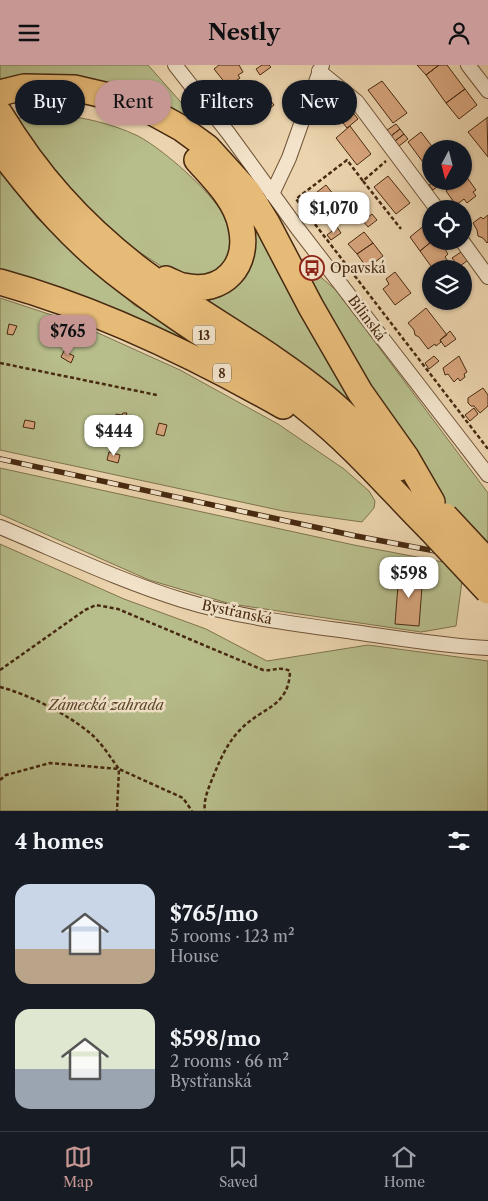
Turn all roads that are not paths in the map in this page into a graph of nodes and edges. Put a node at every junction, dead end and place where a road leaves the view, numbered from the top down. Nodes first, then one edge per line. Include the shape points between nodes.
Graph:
1 (175, 65) edge
2 (468, 65) edge
3 (320, 68) edge
4 (488, 91) edge
5 (0, 93) edge
6 (0, 104) edge
7 (0, 114) edge
8 (7, 144) edge
9 (272, 194) junction
10 (430, 200) edge
11 (468, 250) edge
12 (136, 266) junction
13 (488, 277) edge
14 (0, 282) edge
15 (488, 475) edge
16 (431, 515) junction
17 (0, 527) edge
18 (488, 562) edge
19 (488, 591) edge
20 (488, 647) edge

1 - 9 street, Bílinská
2 - 4 street
3 - 9 street via 289,158
3 - 10 street via 357,102
5 - 16 highway, 8 via 24,87 74,88 120,99 181,128 207,147 248,192 267,223 360,392 406,457
6 - 12 highway via 30,101 75,103 114,111 171,140 197,160 218,184 233,205 241,225 244,245 232,273 212,286 183,286
7 - 8 highway, 13
8 - 12 highway, 13 via 67,205
8 - 16 highway, 13 via 30,190 82,244 126,281 260,372 313,413 364,461
9 - 15 street, Bílinská
11 - 13 street
12 - 16 highway, 13 via 272,357 325,397 378,446
14 - 16 highway, 8 via 103,318 250,387 316,429
16 - 18 highway, 8, bridge
16 - 19 highway, 8, bridge
17 - 20 street, Bystřanská via 132,583 224,611 342,631

